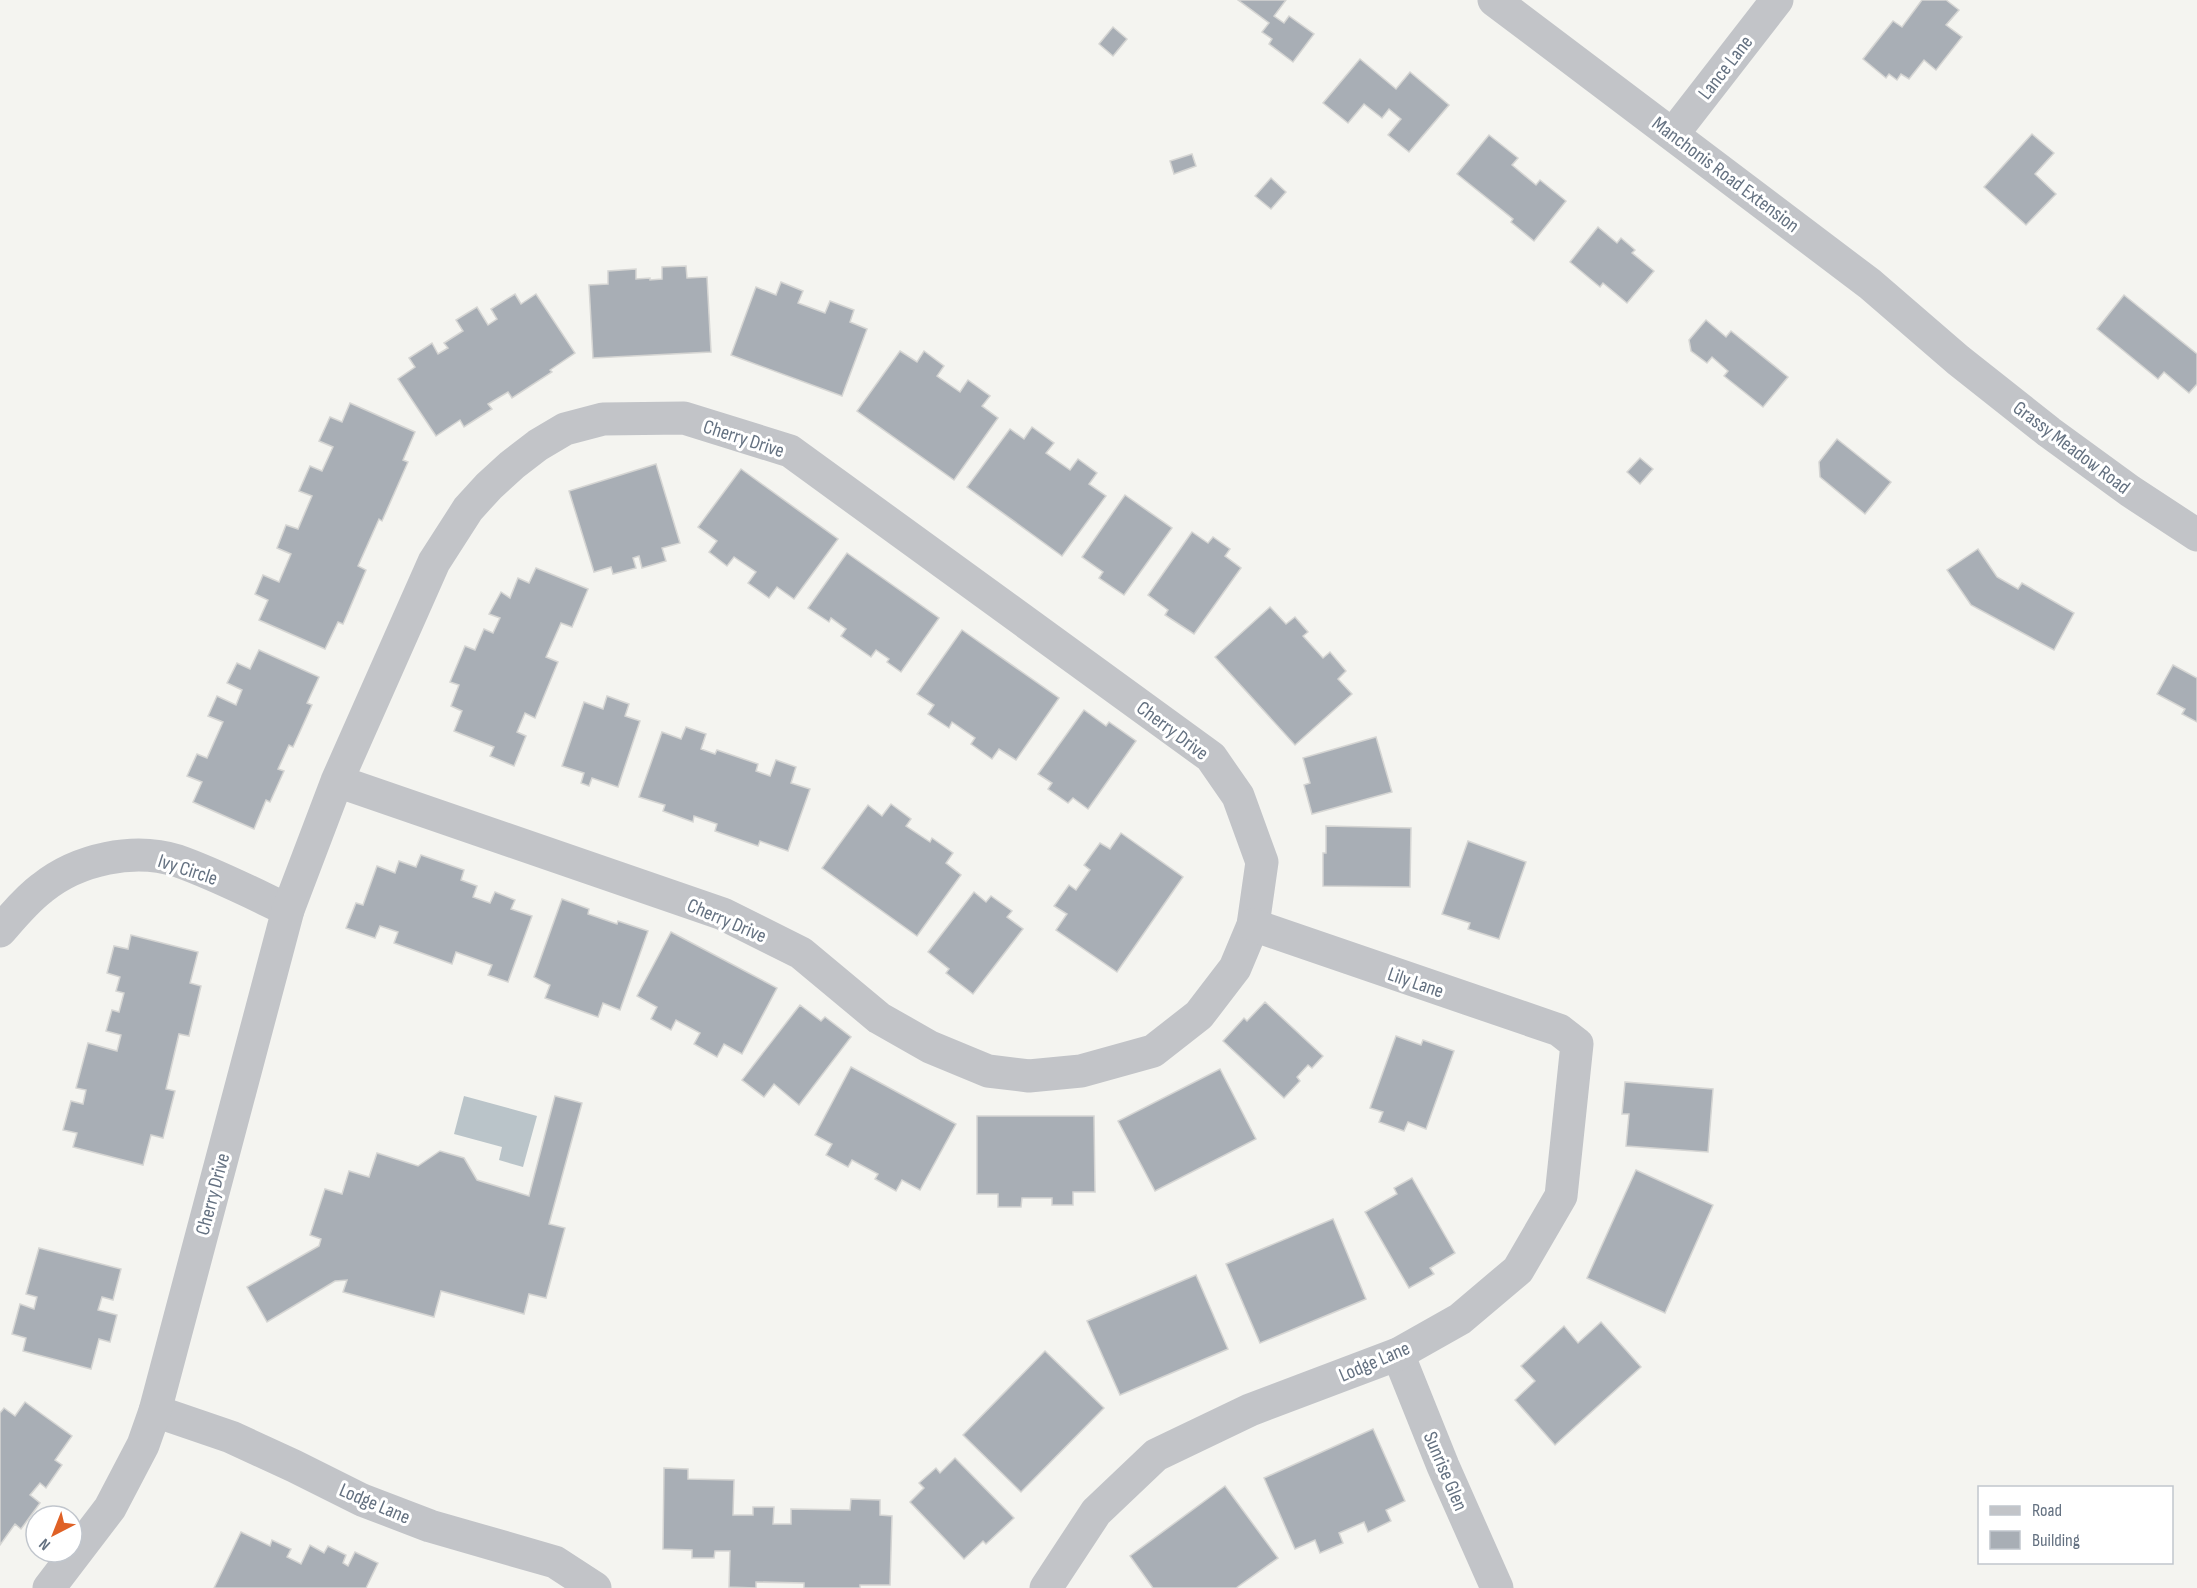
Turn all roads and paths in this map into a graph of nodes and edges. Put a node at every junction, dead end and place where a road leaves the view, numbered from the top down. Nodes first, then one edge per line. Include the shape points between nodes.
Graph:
1 (1494, 0) edge
2 (1777, 0) edge
3 (1673, 134) junction
4 (1952, 354) joint
5 (2197, 535) edge
6 (337, 781) junction
7 (288, 910) junction
8 (1252, 925) junction
9 (0, 931) edge
10 (1577, 1044) joint
11 (1398, 1354) junction
12 (155, 1411) junction
13 (49, 1588) edge
14 (595, 1588) edge
15 (1046, 1588) edge
16 (1497, 1588) edge

1 - 3 street, Manchonis Road Extension
2 - 3 street, Lance Lane
3 - 4 street, Manchonis Road Extension via 1870,284
4 - 5 street, Grassy Meadow Road via 2058,438
6 - 7 street, Cherry Drive
6 - 8 street, Cherry Drive via 723,914 801,953 879,1018 930,1047 988,1071 1029,1076 1081,1071 1153,1051 1199,1015 1235,968
6 - 8 street, Cherry Drive via 434,562 468,509 489,486 538,445 565,429 603,420 684,418 790,451 1211,757 1238,796 1262,862
7 - 9 street, Ivy Circle via 177,861 130,856 99,860 56,878 31,897
7 - 12 street, Cherry Drive
8 - 10 street, Lily Lane via 1559,1030
10 - 11 street, Lodge Lane via 1561,1196 1529,1252 1518,1270 1460,1319
11 - 15 street, Lodge Lane via 1250,1410 1156,1455 1096,1512
11 - 16 street, Sunrise Glen
12 - 13 street, Cherry Drive via 143,1445 110,1508
12 - 14 street, Lodge Lane via 231,1437 362,1500 430,1526 555,1562

